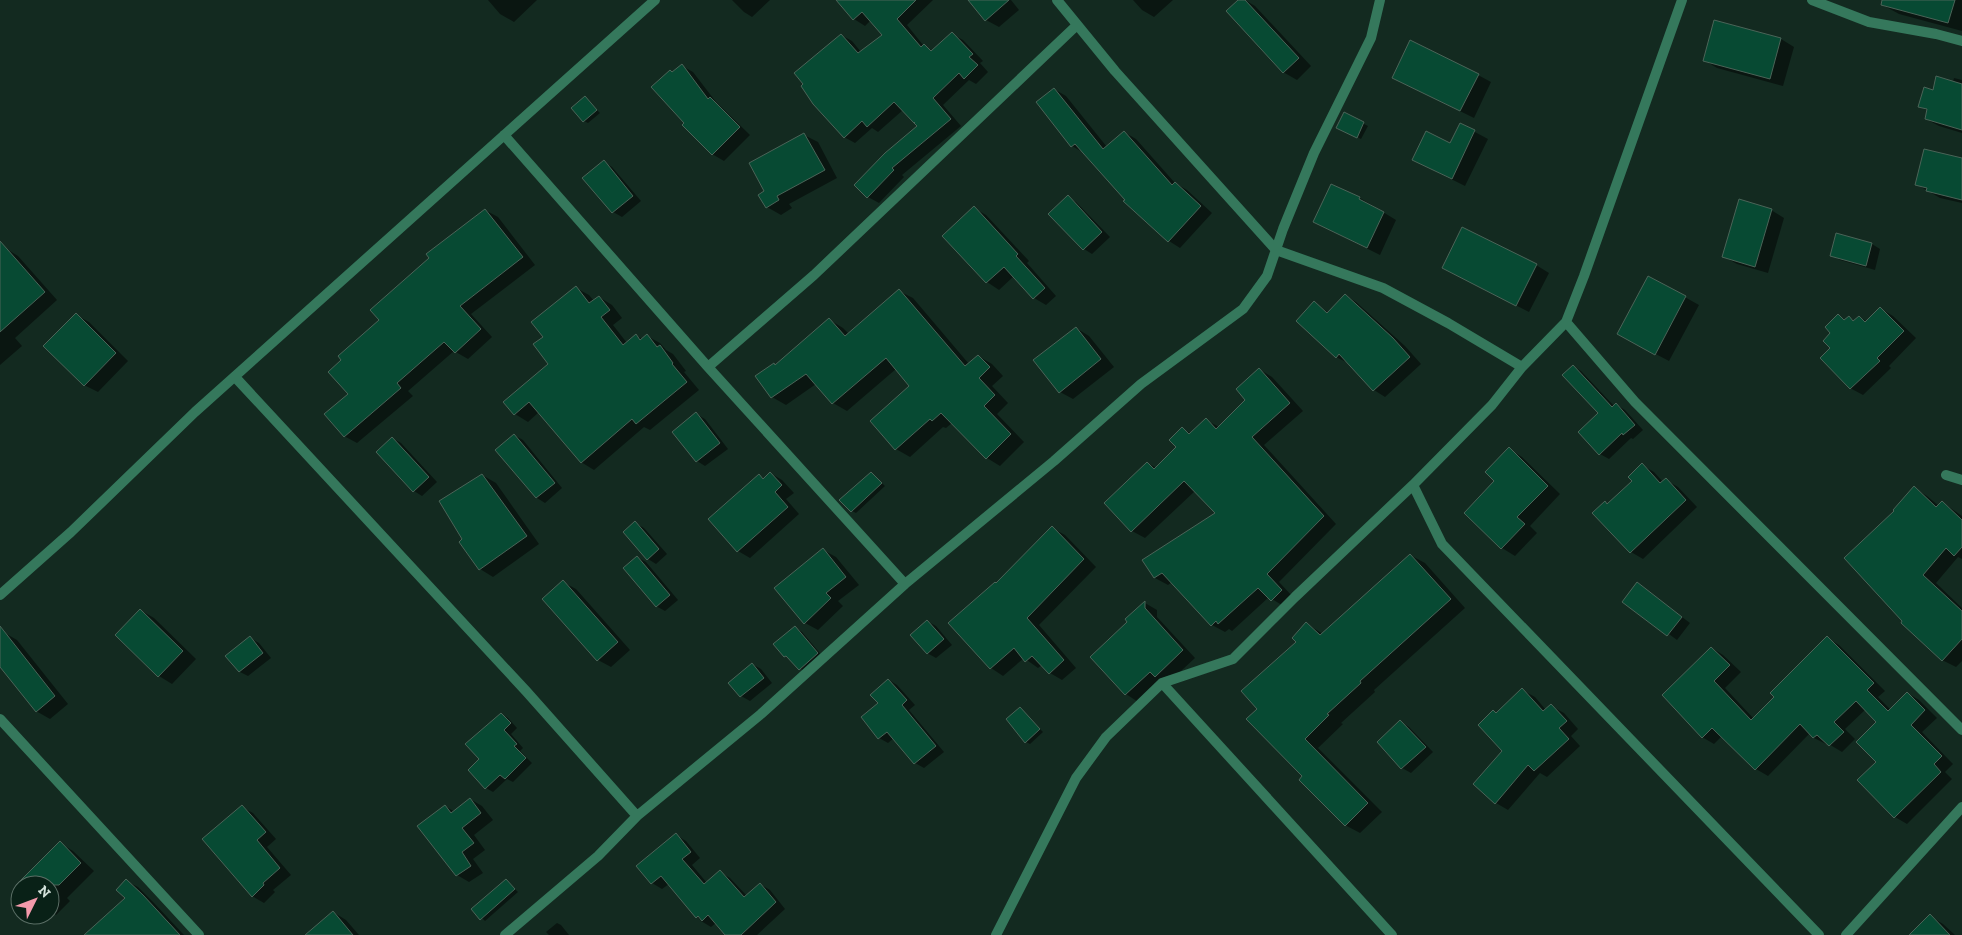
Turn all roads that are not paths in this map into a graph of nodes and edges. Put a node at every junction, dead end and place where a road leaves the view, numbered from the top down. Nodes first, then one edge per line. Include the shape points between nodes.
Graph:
1 (655, 0) edge
2 (1057, 0) edge
3 (1380, 0) edge
4 (1682, 0) edge
5 (1812, 0) edge
6 (1077, 25) junction
7 (1962, 41) edge
8 (504, 135) junction
9 (1276, 250) junction
10 (1566, 322) junction
11 (708, 367) junction
12 (1522, 367) junction
13 (235, 377) junction
14 (1946, 475) dead end
15 (1962, 480) edge
16 (1413, 485) junction
17 (906, 584) junction
18 (0, 595) edge
19 (1162, 683) junction
20 (0, 720) edge
21 (1962, 730) edge
22 (1962, 807) edge
23 (638, 816) junction
24 (200, 935) edge
25 (506, 935) edge
26 (996, 935) edge
27 (1392, 935) edge
28 (1819, 935) edge
29 (1846, 935) edge

1 - 8 street
2 - 6 street
3 - 9 street via 1371,38 1314,154
4 - 10 street
5 - 7 street via 1869,22
6 - 9 street
6 - 11 street via 814,275
8 - 11 street
8 - 13 street
9 - 12 street via 1383,288
9 - 17 street via 1267,276 1243,309 1141,384
10 - 12 street
10 - 21 street via 1635,402
11 - 17 street
12 - 16 street via 1492,405
13 - 18 street
13 - 23 street
14 - 15 street
16 - 19 street via 1232,659
16 - 28 street via 1442,544
17 - 23 street via 761,714
19 - 26 street via 1106,737 1076,778
19 - 27 street
20 - 24 street
22 - 29 street
23 - 25 street via 598,856

